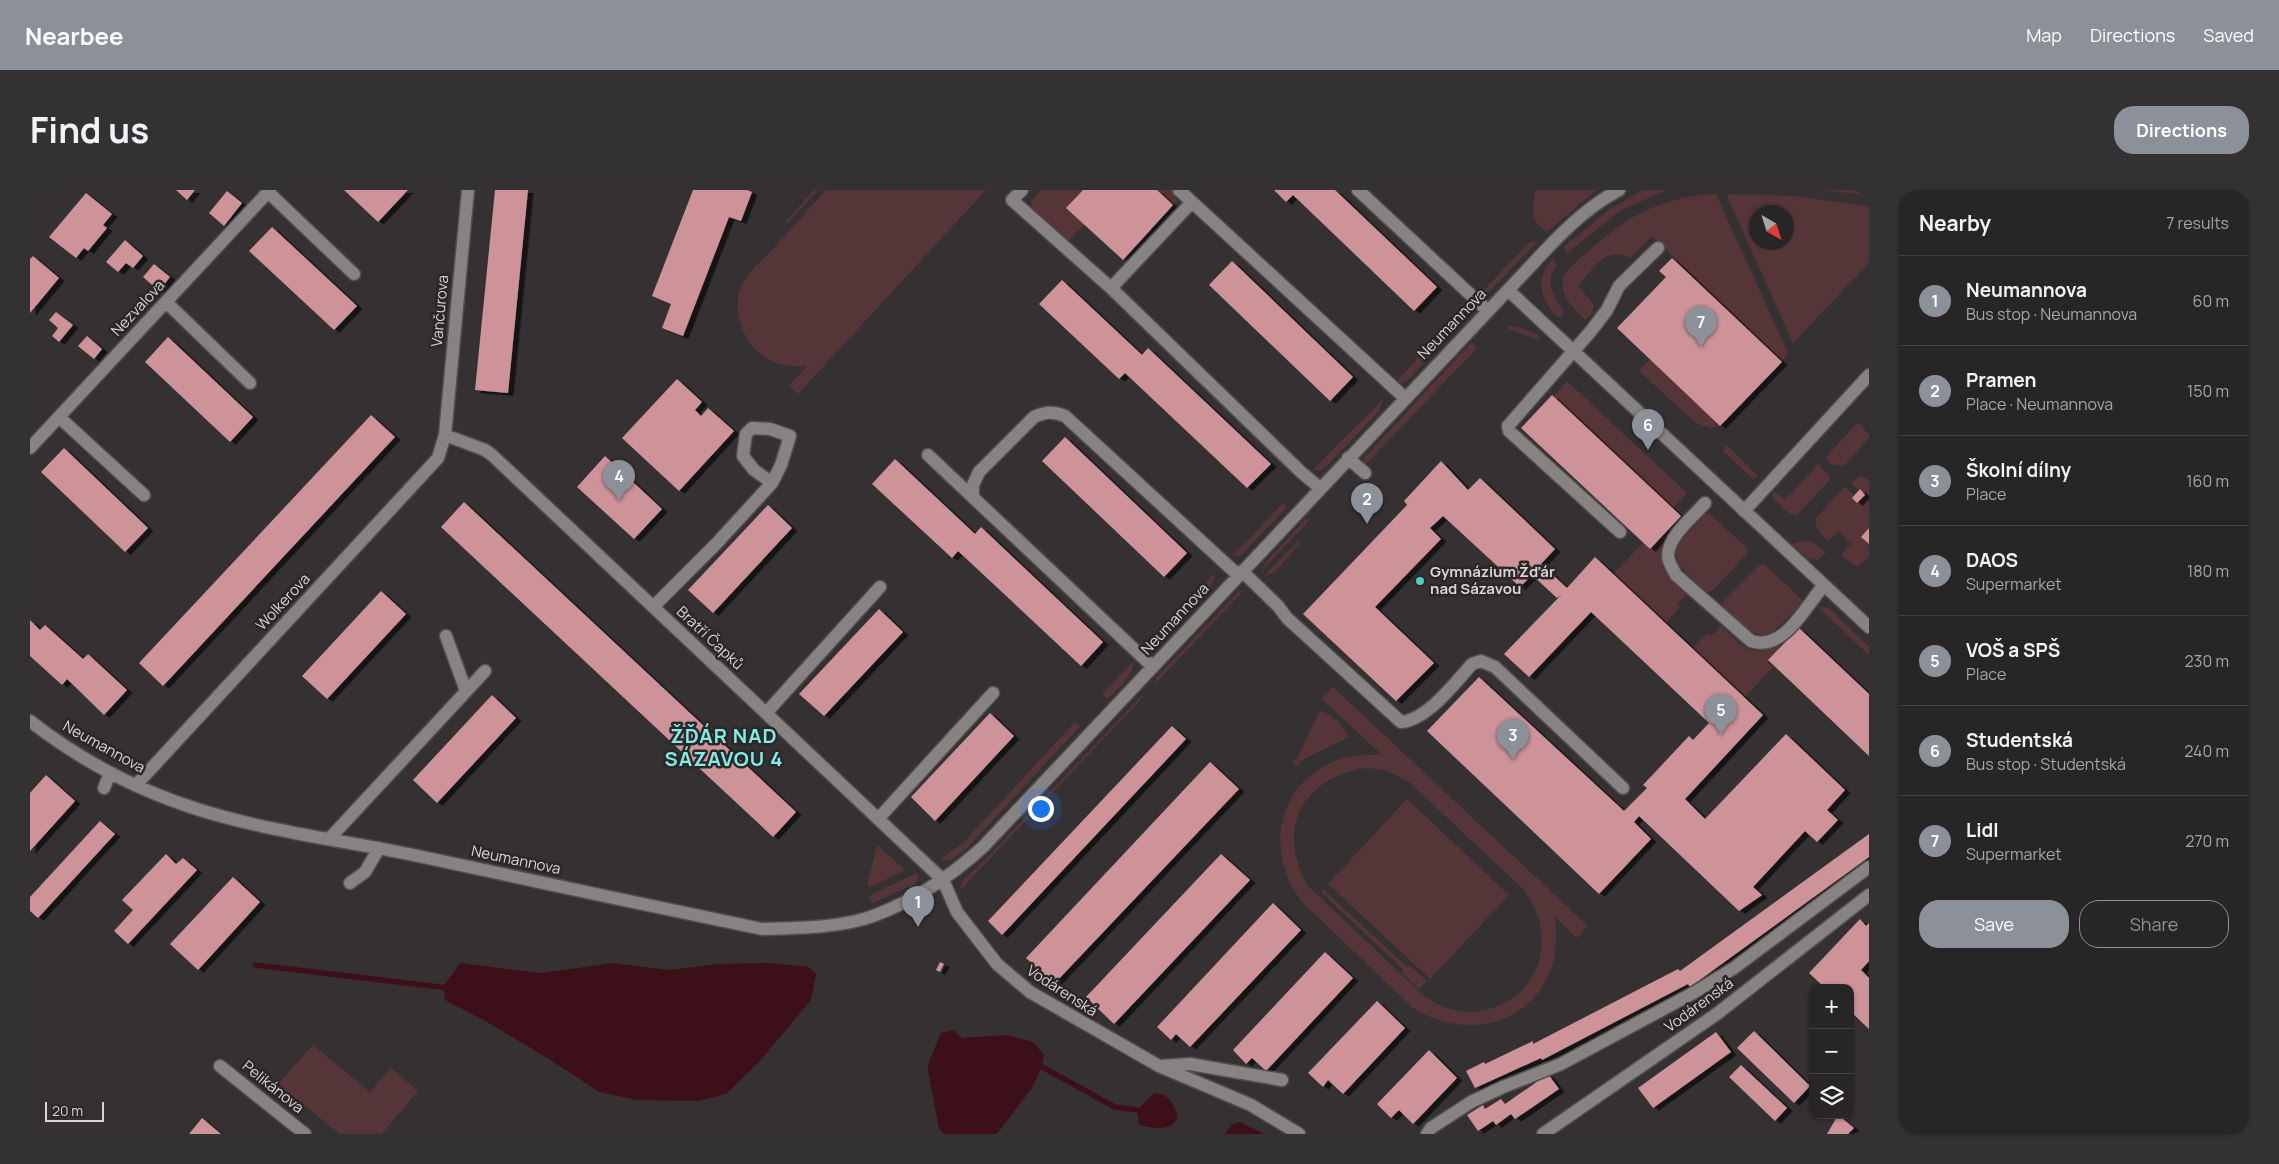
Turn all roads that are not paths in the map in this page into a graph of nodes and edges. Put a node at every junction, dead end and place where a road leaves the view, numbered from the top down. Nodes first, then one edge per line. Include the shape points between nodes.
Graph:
1 (468, 190) edge
2 (1022, 190) edge
3 (1180, 190) edge
4 (1358, 190) edge
5 (1619, 190) edge
6 (269, 191) edge
7 (1192, 202) junction
8 (1658, 248) dead end
9 (354, 274) dead end
10 (1111, 288) junction
11 (1508, 290) junction
12 (166, 302) junction
13 (1488, 311) junction
14 (1573, 351) junction
15 (1869, 375) edge
16 (250, 383) dead end
17 (1405, 398) junction
18 (59, 417) junction
19 (445, 435) junction
20 (30, 448) edge
21 (928, 455) dead end
22 (1348, 458) junction
23 (1364, 473) dead end
24 (772, 483) junction
25 (1320, 488) junction
26 (144, 496) dead end
27 (973, 497) junction
28 (1705, 503) dead end
29 (1744, 511) junction
30 (1620, 532) dead end
31 (1240, 573) junction
32 (1824, 585) junction
33 (880, 587) dead end
34 (653, 607) junction
35 (1868, 624) edge
36 (446, 636) dead end
37 (1152, 667) junction
38 (485, 671) dead end
39 (466, 691) junction
40 (993, 693) dead end
41 (766, 713) junction
42 (30, 721) edge
43 (110, 773) junction
44 (136, 785) junction
45 (104, 788) dead end
46 (1623, 788) dead end
47 (878, 819) junction
48 (330, 838) junction
49 (379, 848) junction
50 (1869, 867) edge
51 (943, 880) junction
52 (350, 882) dead end
53 (1869, 895) edge
54 (220, 1066) dead end
55 (1159, 1066) junction
56 (1282, 1080) dead end
57 (305, 1134) edge
58 (1299, 1134) edge
59 (1427, 1134) edge
60 (1543, 1134) edge

1 - 19 street, Vančurova
2 - 10 street via 1012,200
3 - 7 street
4 - 13 street
5 - 11 street, Neumannova via 1575,221
6 - 9 street
6 - 12 street, Nezvalova
7 - 10 street
7 - 17 street
8 - 14 street via 1619,286 1607,310
10 - 25 street
11 - 13 street, Neumannova
11 - 14 street
12 - 16 street
12 - 18 street, Nezvalova
13 - 17 street, Neumannova
14 - 29 street
14 - 30 street via 1508,426 1509,431
15 - 29 street
17 - 22 street, Neumannova
18 - 20 street, Nezvalova
18 - 26 street
19 - 34 street, Bratří Čapků via 492,455
19 - 44 street, Wolkerova via 441,451 432,464
21 - 27 street
22 - 23 street
22 - 25 street, Neumannova
24 - 24 street via 790,436 770,429 752,428 746,434 743,456 754,470
24 - 34 street
25 - 31 street, Neumannova
27 - 31 street via 973,485 979,472 1034,417 1045,412 1058,412
27 - 37 street
28 - 32 street via 1672,541 1668,555 1676,574 1751,641 1771,643 1780,638
29 - 32 street
31 - 37 street, Neumannova
31 - 46 street via 1401,722 1423,714 1472,664 1481,661 1495,668
32 - 35 street
33 - 41 street
34 - 41 street, Bratří Čapků
36 - 39 street
37 - 51 street, Neumannova via 983,847
38 - 39 street
39 - 48 street
40 - 47 street
41 - 47 street, Bratří Čapků
42 - 43 street, Neumannova
43 - 44 street, Neumannova
43 - 45 street
44 - 48 street, Neumannova via 200,810
47 - 51 street, Bratří Čapků
48 - 49 street, Neumannova
49 - 51 street, Neumannova via 762,929 816,927 872,917
49 - 52 street via 365,872
50 - 59 street via 1742,962 1695,992 1561,1064 1472,1102
51 - 55 street, Vodárenská via 957,912 997,964 1030,992
53 - 60 street, Vodárenská via 1718,1013
54 - 57 street, Pelikánova
55 - 56 street via 1199,1065
55 - 58 street, Vodárenská via 1251,1105

